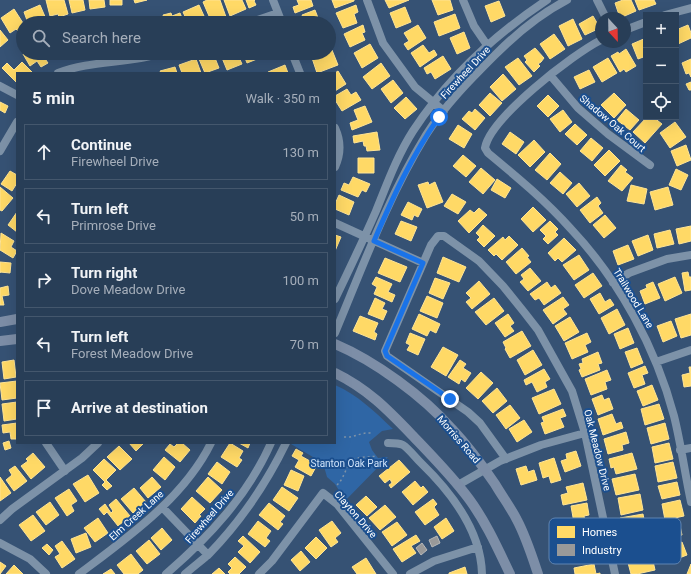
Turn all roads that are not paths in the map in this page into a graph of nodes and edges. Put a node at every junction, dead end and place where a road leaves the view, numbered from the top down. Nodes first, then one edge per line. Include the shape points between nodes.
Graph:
1 (273, 0) edge
2 (367, 0) edge
3 (463, 0) edge
4 (547, 0) edge
5 (567, 0) edge
6 (597, 0) edge
7 (691, 8) edge
8 (603, 12) edge
9 (677, 12) edge
10 (278, 13) junction
11 (269, 16) edge
12 (279, 16) edge
13 (643, 23) edge
14 (631, 28) edge
15 (595, 44) edge
16 (487, 45) junction
17 (127, 60) edge
18 (295, 60) edge
19 (61, 72) edge
20 (300, 72) edge
21 (550, 75) junction
22 (0, 86) edge
23 (16, 94) edge
24 (434, 103) junction
25 (444, 111) junction
26 (16, 124) edge
27 (336, 132) edge
28 (0, 151) edge
29 (336, 164) edge
30 (650, 165) dead end
31 (336, 223) edge
32 (364, 237) junction
33 (374, 241) junction
34 (691, 255) edge
35 (423, 263) junction
36 (613, 282) junction
37 (336, 298) edge
38 (16, 319) edge
39 (0, 322) edge
40 (336, 331) edge
41 (16, 339) edge
42 (0, 341) edge
43 (336, 344) edge
44 (691, 350) edge
45 (656, 362) junction
46 (336, 374) edge
47 (585, 433) junction
48 (388, 443) dead end
49 (47, 444) edge
50 (97, 444) edge
51 (211, 444) edge
52 (271, 444) edge
53 (286, 444) edge
54 (691, 448) edge
55 (680, 450) junction
56 (506, 458) junction
57 (485, 470) junction
58 (65, 471) junction
59 (458, 485) junction
60 (691, 502) edge
61 (162, 507) junction
62 (603, 518) edge
63 (0, 520) edge
64 (0, 544) edge
65 (199, 545) junction
66 (478, 547) junction
67 (208, 555) junction
68 (613, 564) edge
69 (46, 574) edge
70 (79, 574) edge
71 (166, 574) edge
72 (185, 574) edge
73 (259, 574) edge
74 (393, 574) edge
75 (410, 574) edge
76 (482, 574) edge
77 (510, 574) edge
78 (538, 574) edge
79 (615, 574) edge

1 - 10 street
2 - 24 street via 383,43 415,88
3 - 16 street via 474,26
4 - 16 street, Firewheel Drive
5 - 25 street, Firewheel Drive via 510,40 478,70
6 - 8 street
7 - 9 street
10 - 11 street
10 - 12 street
13 - 14 street
15 - 21 street
16 - 24 street, Firewheel Drive via 460,71
17 - 19 street via 77,67
18 - 20 street
21 - 30 street, Shadow Oak Court via 578,108
21 - 36 street, Trailwood Lane via 523,97 492,131 485,148 571,228
22 - 23 street
24 - 25 street
24 - 32 street, Firewheel Drive via 413,132 391,173
25 - 33 street, Firewheel Drive via 426,135 402,177
26 - 28 street
27 - 29 street via 340,146
31 - 32 street
32 - 33 street
32 - 37 street, Firewheel Drive
33 - 35 street
33 - 40 street, Firewheel Drive
34 - 36 street via 667,259
35 - 47 street, Oak Meadow Drive via 434,239 444,236 478,261 503,286 538,330 572,390
35 - 56 street via 385,351 387,356 468,412 480,423
36 - 45 street, Trailwood Lane via 645,336
38 - 39 main road
41 - 42 main road
43 - 57 main road, Morriss Road via 398,381 435,411
44 - 45 street
45 - 55 street, Trailwood Lane via 674,415
46 - 59 main road via 351,381 385,406
47 - 56 street
47 - 62 street, Oak Meadow Drive
48 - 66 street via 402,445 433,475 455,501
49 - 58 street
50 - 58 street
51 - 61 street, Elm Creek Lane via 185,482
52 - 65 street, Firewheel Drive via 250,482 230,510
53 - 67 street via 250,507
54 - 55 street
55 - 60 street, Trailwood Lane
56 - 57 street
57 - 59 street
57 - 78 main road, Morriss Road via 517,521
58 - 63 street
59 - 77 main road via 479,514
61 - 65 street
61 - 70 street, Elm Creek Lane
64 - 69 street via 30,558
65 - 67 street
65 - 71 street, Firewheel Drive
66 - 75 street via 434,561
66 - 76 street
67 - 72 street
68 - 79 street, Oak Meadow Drive
73 - 74 street, Clayton Drive via 272,561 323,493 337,504

